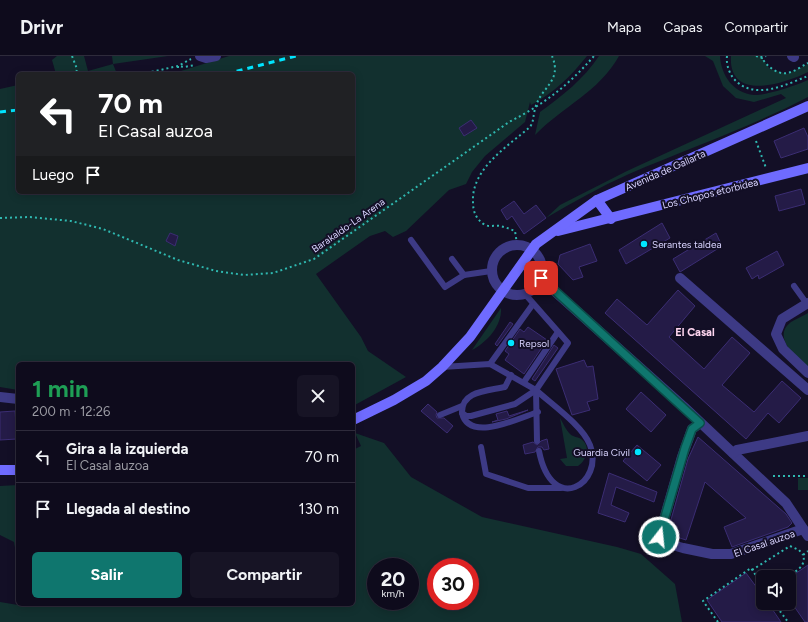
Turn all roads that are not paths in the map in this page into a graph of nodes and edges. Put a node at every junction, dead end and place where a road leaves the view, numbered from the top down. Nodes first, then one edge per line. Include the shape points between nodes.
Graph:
1 (200, 56) edge
2 (216, 56) edge
3 (808, 106) edge
4 (808, 168) edge
5 (597, 200) junction
6 (611, 219) junction
7 (553, 232) junction
8 (411, 240) dead end
9 (532, 250) junction
10 (452, 259) dead end
11 (491, 271) junction
12 (464, 275) junction
13 (541, 278) junction
14 (680, 278) dead end
15 (794, 286) dead end
16 (503, 292) junction
17 (525, 294) junction
18 (533, 304) junction
19 (807, 304) edge
20 (558, 332) junction
21 (490, 364) junction
22 (442, 367) junction
23 (808, 373) edge
24 (511, 375) junction
25 (524, 382) junction
26 (536, 390) junction
27 (808, 390) edge
28 (0, 396) edge
29 (16, 399) edge
30 (462, 406) junction
31 (538, 412) junction
32 (462, 413) junction
33 (440, 415) dead end
34 (355, 419) edge
35 (700, 423) junction
36 (808, 436) edge
37 (537, 442) dead end
38 (480, 447) dead end
39 (539, 451) dead end
40 (733, 453) junction
41 (0, 470) edge
42 (16, 470) edge
43 (561, 488) junction
44 (806, 532) edge

1 - 2 street
3 - 5 street, Avenida de Gallarta
4 - 6 street, Los Chopos etorbidea
5 - 6 street
5 - 7 street, Avenida de Gallarta
6 - 7 street, Los Chopos etorbidea
7 - 9 street, Avenida de Gallarta
8 - 12 lane via 445,287
9 - 11 street via 517,244 509,246 496,256
9 - 13 street via 541,263
9 - 16 street, Avenida de Gallarta
10 - 12 lane
11 - 12 lane
11 - 16 street via 496,284
13 - 17 street via 537,285
13 - 35 street, El Casal auzoa
14 - 27 street
15 - 19 lane
16 - 17 street via 517,296
16 - 22 street, Avenida de Gallarta via 470,337
17 - 18 lane
18 - 20 lane
18 - 21 lane
19 - 23 street via 782,319 776,334 783,349
20 - 25 lane
20 - 26 lane via 568,343
21 - 22 lane
21 - 24 lane
22 - 34 street, Avenida de Gallarta via 394,400
24 - 25 lane
24 - 30 lane via 504,387 470,395
25 - 26 lane
26 - 31 lane
26 - 32 lane via 515,404 471,416
26 - 43 lane via 574,425 585,438 591,452 591,466 582,484 567,490
28 - 29 street
30 - 32 lane
30 - 33 lane
31 - 32 lane via 482,428 468,424
31 - 37 lane
35 - 40 street, El Casal auzoa
35 - 44 street, El Casal auzoa via 692,429 685,448 659,537 669,544 683,548 712,554 731,554
36 - 40 street via 737,450
38 - 43 lane via 486,474 528,488
39 - 43 lane via 542,466
40 - 44 street, El Casal auzoa via 786,503
41 - 42 street

